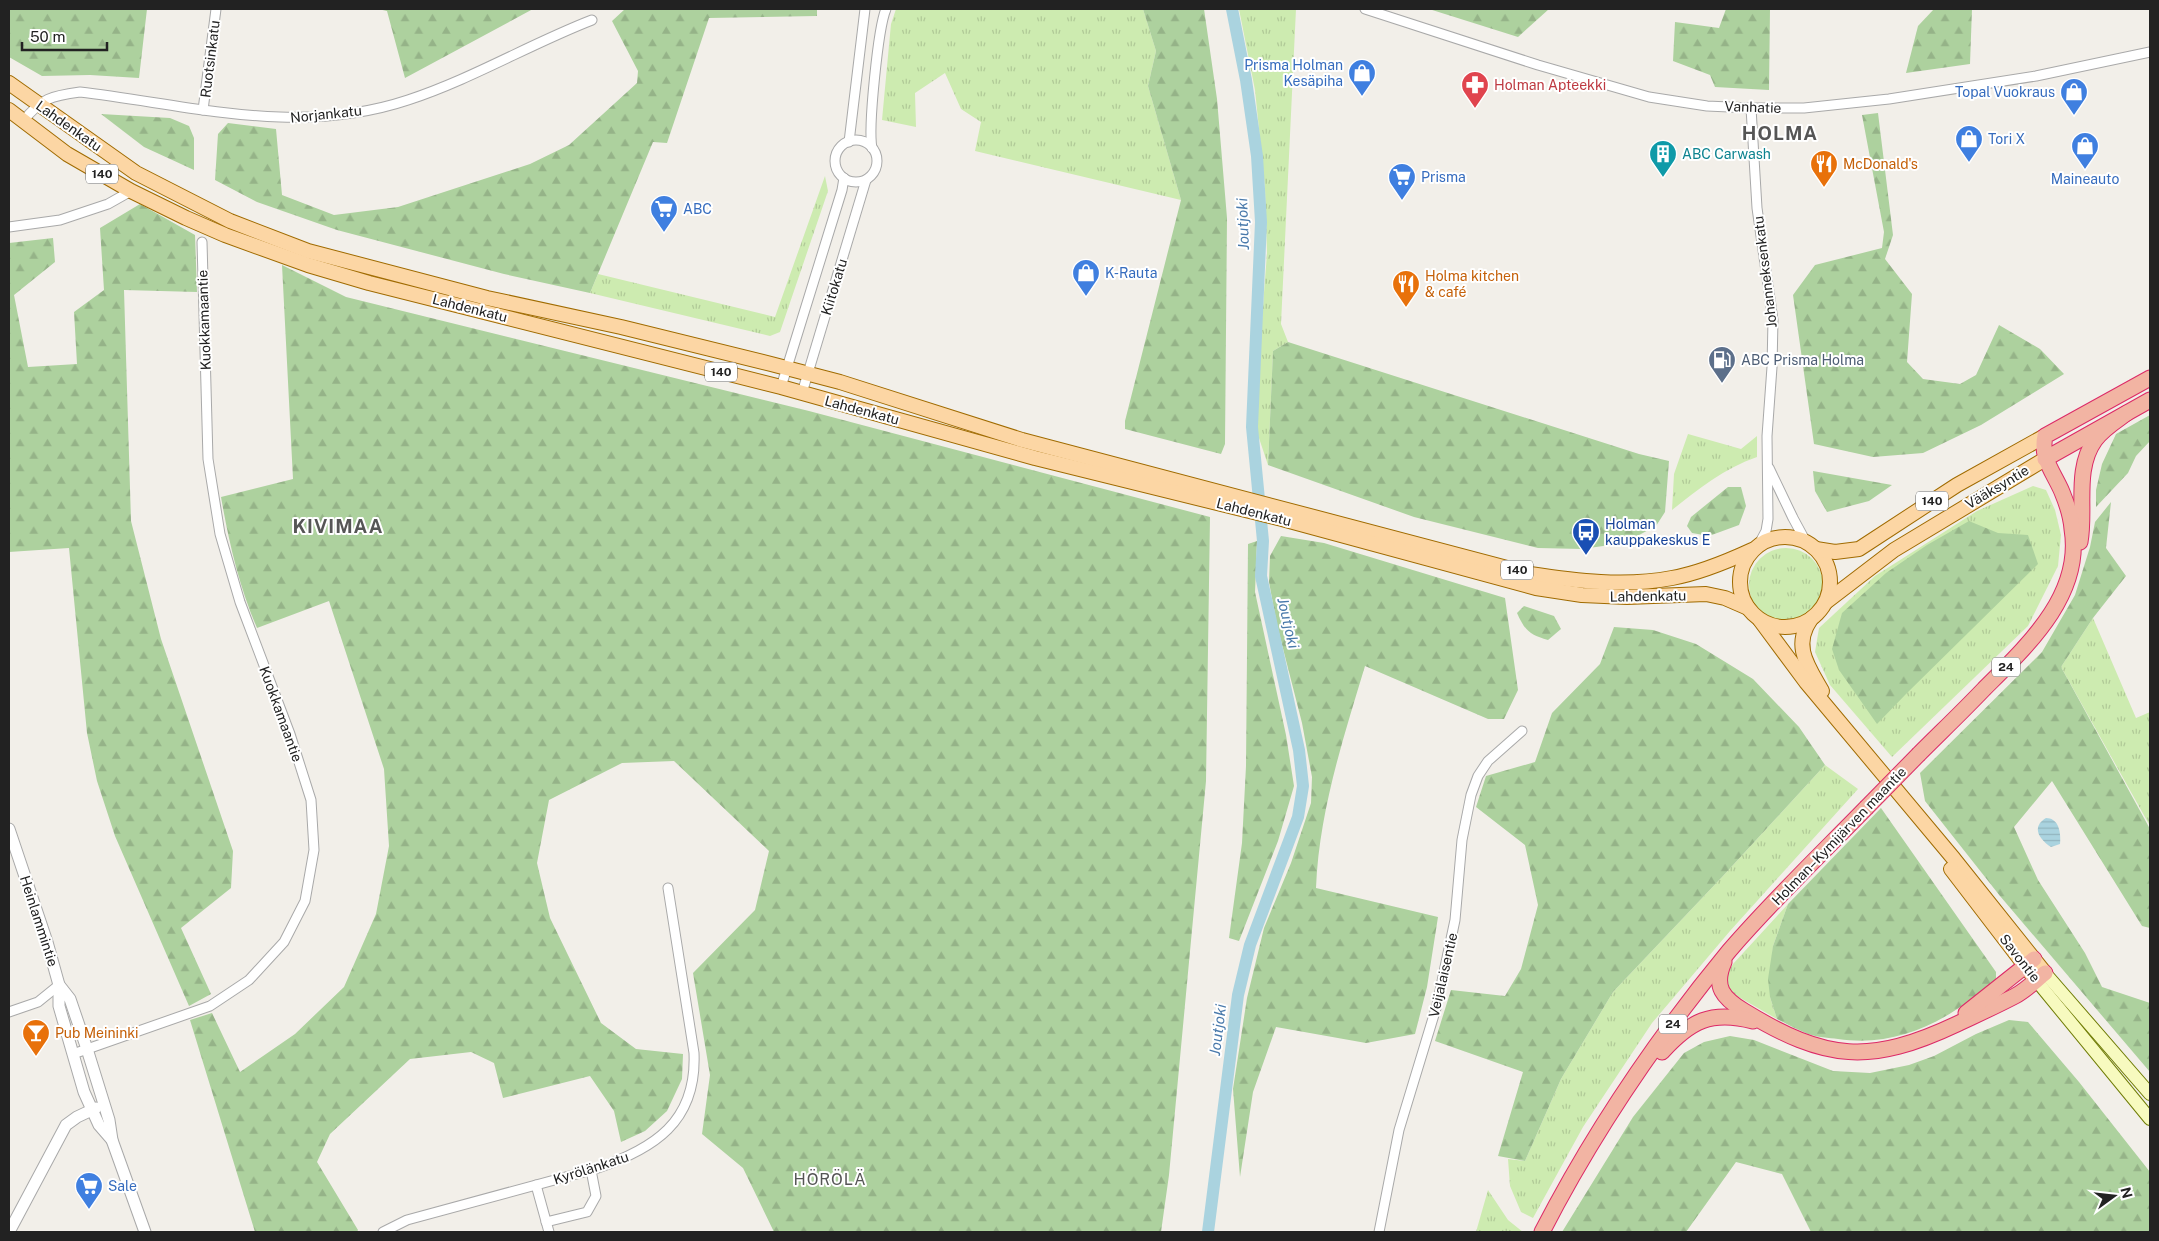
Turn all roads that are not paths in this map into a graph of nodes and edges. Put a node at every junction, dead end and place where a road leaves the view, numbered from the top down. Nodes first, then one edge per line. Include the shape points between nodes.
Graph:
1 (216, 9) edge
2 (865, 9) edge
3 (886, 9) edge
4 (1365, 9) edge
5 (592, 20) dead end
6 (2150, 52) edge
7 (9, 83) edge
8 (37, 104) junction
9 (1751, 108) junction
10 (9, 110) edge
11 (204, 110) junction
12 (23, 121) junction
13 (849, 142) junction
14 (872, 148) junction
15 (844, 178) junction
16 (866, 180) junction
17 (131, 191) junction
18 (9, 227) edge
19 (202, 242) dead end
20 (787, 368) junction
21 (808, 374) junction
22 (2150, 378) edge
23 (781, 387) junction
24 (802, 393) junction
25 (2150, 400) edge
26 (2127, 413) junction
27 (2045, 436) junction
28 (2045, 459) junction
29 (1768, 465) junction
30 (1219, 498) junction
31 (1282, 514) junction
32 (1811, 545) junction
33 (1755, 547) junction
34 (2073, 565) junction
35 (1826, 602) junction
36 (1748, 608) junction
37 (1811, 619) junction
38 (1760, 620) junction
39 (1842, 726) junction
40 (1522, 731) dead end
41 (9, 828) edge
42 (668, 888) dead end
43 (1729, 952) junction
44 (2030, 963) junction
45 (2041, 976) junction
46 (59, 985) junction
47 (9, 1012) edge
48 (1767, 1025) junction
49 (1945, 1030) junction
50 (87, 1049) junction
51 (73, 1054) junction
52 (2150, 1094) edge
53 (1621, 1099) junction
54 (105, 1105) junction
55 (91, 1110) junction
56 (2150, 1119) edge
57 (112, 1140) junction
58 (592, 1170) junction
59 (536, 1185) junction
60 (546, 1222) junction
61 (9, 1232) edge
62 (145, 1232) edge
63 (383, 1232) edge
64 (549, 1232) edge
65 (1379, 1232) edge
66 (1542, 1232) edge

1 - 11 street, Ruotsinkatu
2 - 13 street
3 - 14 street via 881,27
4 - 9 street, Vanhatie via 1649,97 1707,106
5 - 11 street, Norjankatu via 443,88 370,110 308,119
6 - 9 street, Vanhatie via 2036,76 1889,99 1804,108
7 - 8 main road, Lahdenkatu / 140
8 - 11 street, Norjankatu via 80,92
8 - 12 street, Norjankatu
8 - 20 main road, Lahdenkatu / 140 via 136,173 180,198 230,222 308,251 417,281 621,326
9 - 29 street, Johanneksenkatu via 1758,208 1773,320
10 - 12 main road, Lahdenkatu / 140
12 - 17 main road, Lahdenkatu / 140 via 67,154
13 - 14 street via 862,141
13 - 15 street via 840,149 836,160 836,167
14 - 16 street via 876,153 877,166
15 - 16 street via 855,182
15 - 20 street, Kiitokatu
16 - 21 street, Kiitokatu
17 - 18 street via 108,204 60,220
17 - 23 main road, Lahdenkatu / 140 via 225,235 308,265
19 - 50 street, Kuokkamaantie via 208,459 220,534 240,602 312,800 314,850 305,901 284,942 248,980 210,1006
20 - 21 main road, Lahdenkatu
20 - 23 street, Kiitokatu
21 - 24 street, Kiitokatu
21 - 30 main road, Lahdenkatu
22 - 27 highway, Vääksyntie
23 - 24 main road, Lahdenkatu / 140
24 - 30 main road, Lahdenkatu / 140 via 1035,458
25 - 26 highway, Vääksyntie / 24
26 - 28 highway, Vääksyntie / 24
26 - 34 highway, 24 via 2099,435 2086,458 2081,534
27 - 28 highway, Holman–Kymijärven maantie / 24
27 - 32 main road, Vääksyntie / 140 via 1957,485 1859,549 1835,552
28 - 34 highway, Holman–Kymijärven maantie / 24 via 2062,493 2071,522
28 - 35 main road, Vääksyntie / 24 via 1894,550
29 - 32 street, Johanneksenkatu via 1793,518
29 - 33 street, Johanneksenkatu via 1768,519 1766,531
30 - 31 main road, Lahdenkatu / 140
31 - 33 main road, Lahdenkatu / 140 via 1530,574 1596,582 1671,578 1701,571
31 - 36 main road, Lahdenkatu / 140 via 1442,564 1536,588 1627,598 1706,594
32 - 33 main road, 140 via 1790,536 1780,536
32 - 35 main road via 1826,562 1830,573
33 - 36 main road, 140 via 1741,569 1740,590
34 - 43 highway, Holman–Kymijärven maantie / 24, bridge via 2057,604 2012,662 1866,808
35 - 37 main road, 140
36 - 38 main road, 140
37 - 38 main road via 1789,627
37 - 39 main road, Savontie / 140 via 1802,634 1806,663
38 - 39 main road, Savontie / 140
39 - 44 main road, Savontie / 140 via 1954,858
40 - 65 street, Veijalaisentie via 1488,760 1471,794 1462,840 1455,920 1439,995 1399,1130
41 - 46 street, Heinlammintie
42 - 58 street, Kyrölänkatu via 694,1053 695,1074 691,1090 679,1118 658,1138 622,1160
43 - 48 highway via 1719,977 1722,993
43 - 53 highway, Holman–Kymijärven maantie / 24 via 1664,1035
44 - 45 main road, Savontie / 140
44 - 49 highway
45 - 49 highway via 2017,995
45 - 52 main road, Savontie / 140
45 - 56 main road, Savontie / 140
46 - 47 street via 38,1002
46 - 50 street, Heinlammintie via 70,999
46 - 51 street, Heinlammintie via 59,1006
48 - 49 highway via 1811,1045 1853,1052 1897,1048
48 - 53 highway via 1730,1016 1717,1016 1695,1023 1673,1040
50 - 51 street, Kuokkamaantie
50 - 54 street, Heinlammintie
51 - 55 street, Heinlammintie
53 - 66 highway, Holman–Kymijärven maantie / 24
54 - 55 street
54 - 57 street, Heinlammintie
55 - 57 street, Heinlammintie
55 - 61 street via 66,1125
57 - 62 street, Heinlammintie
58 - 59 street, Kyrölänkatu
58 - 60 street via 596,1196 587,1212
59 - 60 street
59 - 63 street, Kyrölänkatu via 407,1220
60 - 64 street

